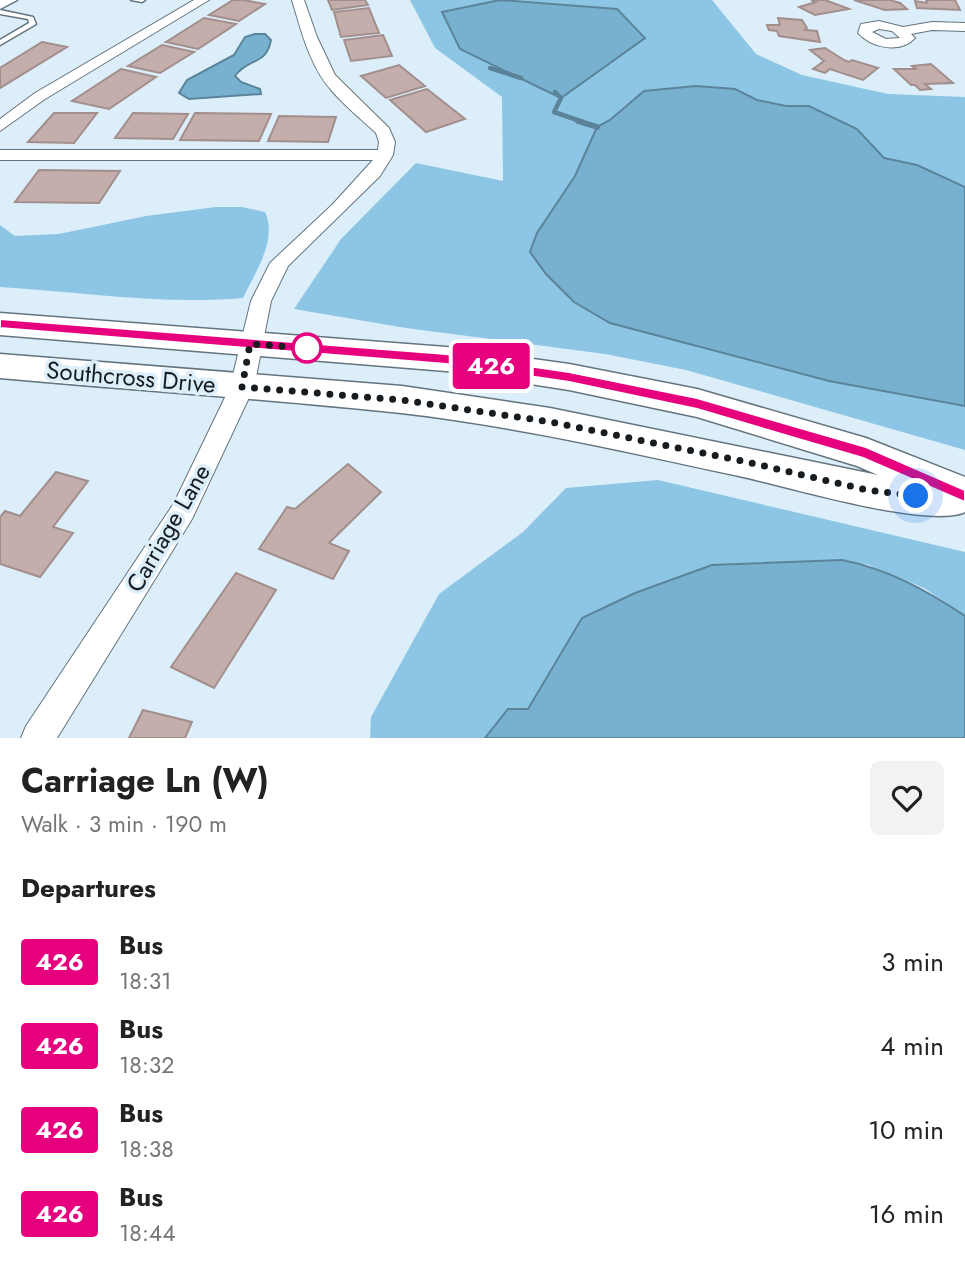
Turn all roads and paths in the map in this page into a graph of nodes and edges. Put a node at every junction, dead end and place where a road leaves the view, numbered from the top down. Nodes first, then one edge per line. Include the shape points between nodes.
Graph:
1 (8, 0) edge
2 (134, 0) edge
3 (142, 0) edge
4 (203, 0) edge
5 (298, 0) edge
6 (0, 4) edge
7 (0, 12) edge
8 (965, 27) edge
9 (903, 31) dead end
10 (0, 43) edge
11 (0, 126) edge
12 (0, 155) edge
13 (385, 155) junction
14 (0, 324) edge
15 (250, 344) junction
16 (0, 366) edge
17 (242, 387) junction
18 (965, 495) edge
19 (965, 503) edge
20 (38, 738) edge

1 - 6 street
2 - 3 lane
4 - 11 street via 40,96
5 - 13 street via 328,76 383,131
7 - 10 lane via 31,19 33,24
8 - 9 street
12 - 13 street
13 - 15 street, Carriage Lane via 346,201 280,263 261,301
14 - 15 street, Southcross Drive
15 - 17 street, Carriage Lane
15 - 18 street, Southcross Drive via 446,359 569,377 697,403 866,453
16 - 17 street, Southcross Drive
17 - 19 street, Southcross Drive via 402,400 551,422 867,490
17 - 20 street, Carriage Lane via 183,511

